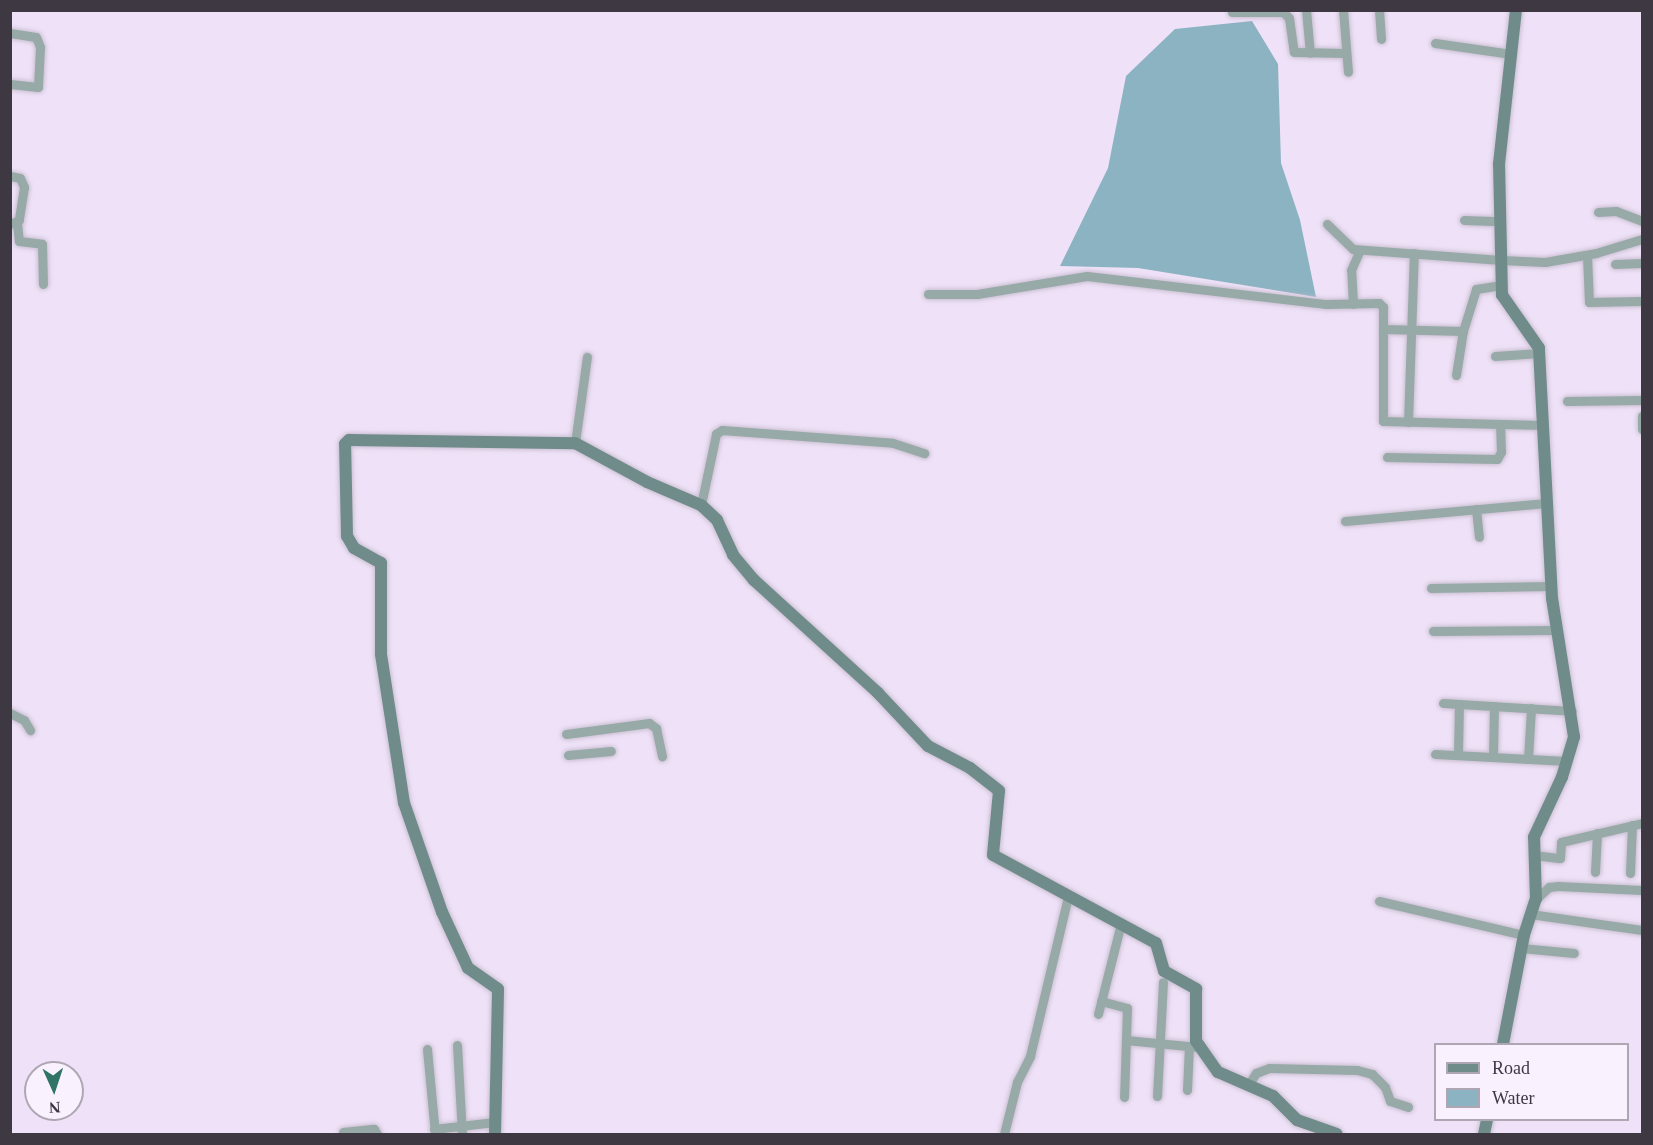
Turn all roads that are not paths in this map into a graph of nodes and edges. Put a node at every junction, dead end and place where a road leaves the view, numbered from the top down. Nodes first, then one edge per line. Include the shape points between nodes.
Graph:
1 (1306, 10) edge
2 (1343, 10) edge
3 (1379, 10) edge
4 (1516, 10) edge
5 (1232, 12) dead end
6 (10, 33) edge
7 (1382, 39) dead end
8 (1435, 43) dead end
9 (1310, 53) junction
10 (1347, 53) junction
11 (1511, 54) junction
12 (1348, 72) dead end
13 (10, 84) edge
14 (10, 176) edge
15 (1598, 212) dead end
16 (1464, 220) dead end
17 (1499, 221) junction
18 (1642, 221) edge
19 (14, 224) edge
20 (1327, 224) dead end
21 (1642, 239) edge
22 (1360, 250) junction
23 (1414, 254) junction
24 (1587, 255) junction
25 (1501, 260) junction
26 (1642, 263) edge
27 (1615, 264) dead end
28 (43, 284) dead end
29 (1502, 285) junction
30 (928, 294) dead end
31 (1642, 301) edge
32 (1353, 304) junction
33 (1383, 329) junction
34 (1409, 330) junction
35 (1463, 331) junction
36 (1540, 353) junction
37 (1496, 356) dead end
38 (587, 357) dead end
39 (1456, 375) dead end
40 (1642, 400) edge
41 (1567, 401) dead end
42 (1642, 416) edge
43 (1408, 422) junction
44 (1500, 425) junction
45 (1542, 425) junction
46 (1642, 429) edge
47 (575, 443) junction
48 (924, 453) dead end
49 (1387, 458) dead end
50 (1546, 503) junction
51 (700, 505) junction
52 (1476, 509) junction
53 (1345, 521) dead end
54 (1479, 537) dead end
55 (1551, 586) junction
56 (1431, 588) dead end
57 (1556, 630) junction
58 (1432, 631) dead end
59 (1443, 702) dead end
60 (1459, 704) junction
61 (1494, 706) junction
62 (1531, 708) junction
63 (1572, 711) junction
64 (10, 713) edge
65 (30, 730) dead end
66 (566, 734) dead end
67 (611, 751) dead end
68 (1435, 754) dead end
69 (568, 755) dead end
70 (1458, 755) junction
71 (662, 756) dead end
72 (1493, 757) junction
73 (1528, 759) junction
74 (1567, 761) junction
75 (1642, 823) edge
76 (1632, 825) junction
77 (1597, 833) junction
78 (1534, 855) junction
79 (1595, 872) dead end
80 (1630, 873) dead end
81 (1642, 890) edge
82 (1068, 896) junction
83 (1536, 899) junction
84 (1379, 901) dead end
85 (1530, 914) junction
86 (1120, 923) junction
87 (1642, 930) edge
88 (1524, 935) junction
89 (1521, 948) junction
90 (1574, 953) dead end
91 (1163, 982) dead end
92 (1101, 1001) junction
93 (1098, 1014) dead end
94 (1126, 1040) junction
95 (1160, 1042) junction
96 (1503, 1043) edge
97 (457, 1045) dead end
98 (1194, 1046) junction
99 (428, 1049) dead end
100 (1248, 1084) junction
101 (1187, 1090) dead end
102 (1124, 1096) dead end
103 (1158, 1096) dead end
104 (1407, 1107) dead end
105 (495, 1128) edge
106 (461, 1130) edge
107 (343, 1132) dead end
108 (434, 1132) edge
109 (377, 1134) edge
110 (1004, 1134) edge
111 (1337, 1134) edge

1 - 9 street
2 - 10 street
3 - 7 street
4 - 11 street
5 - 9 street via 1283,12 1289,18 1294,52
6 - 13 street via 36,37 40,47 38,87
8 - 11 street
9 - 10 street
10 - 12 street
11 - 17 street via 1500,150
14 - 19 street via 20,178 24,184
15 - 18 street via 1617,211
16 - 17 street
17 - 25 street
19 - 28 street via 19,241 42,244
20 - 22 street via 1349,247
21 - 24 street
22 - 23 street
22 - 32 street via 1351,270
23 - 25 street
23 - 34 street
24 - 25 street via 1545,262
24 - 31 street via 1589,302
25 - 29 street
26 - 27 street
29 - 35 street via 1477,287
29 - 36 street via 1502,296
30 - 32 street via 977,294 1087,276
32 - 33 street via 1380,304
33 - 34 street
33 - 43 street via 1381,417 1385,422
34 - 35 street
34 - 43 street
35 - 39 street
36 - 37 street
36 - 45 street
38 - 47 street
40 - 41 street
42 - 46 street
43 - 44 street
44 - 45 street
44 - 49 street via 1501,452 1497,459
45 - 50 street
47 - 51 street via 646,482
47 - 105 street via 354,440 345,444 347,536 354,548 381,562 381,654 404,803 442,912 468,968 498,989
48 - 51 street via 893,443 722,430 716,434
50 - 52 street
50 - 55 street
51 - 82 street via 717,520 733,555 754,580 878,693 928,746 970,768 999,791 993,855
52 - 53 street
52 - 54 street
55 - 56 street
55 - 57 street
57 - 58 street
57 - 63 street
59 - 60 street
60 - 61 street
60 - 70 street
61 - 62 street
61 - 72 street
62 - 63 street
62 - 73 street
63 - 74 street via 1575,737
64 - 65 street via 24,720
66 - 71 street via 649,723 656,728
67 - 69 street
68 - 70 street
70 - 72 street
72 - 73 street
73 - 74 street
74 - 78 street via 1534,837
75 - 76 street
76 - 77 street
76 - 80 street
77 - 78 street via 1561,842 1560,858
77 - 79 street
78 - 83 street
81 - 83 street via 1558,886
82 - 86 street
82 - 110 street via 1030,1056 1017,1082
83 - 85 street
84 - 88 street
85 - 87 street
85 - 88 street
86 - 92 street
86 - 98 street via 1156,943 1166,973 1194,987
88 - 89 street
89 - 90 street
89 - 96 street
91 - 95 street
92 - 93 street
92 - 94 street via 1126,1006
94 - 95 street
94 - 102 street
95 - 98 street
95 - 103 street
97 - 106 street
98 - 100 street via 1218,1072
98 - 101 street
99 - 108 street
100 - 104 street via 1256,1073 1269,1068 1365,1071 1382,1083 1390,1101
100 - 111 street via 1273,1096 1297,1120
105 - 106 street
106 - 108 street
107 - 109 street via 374,1130

